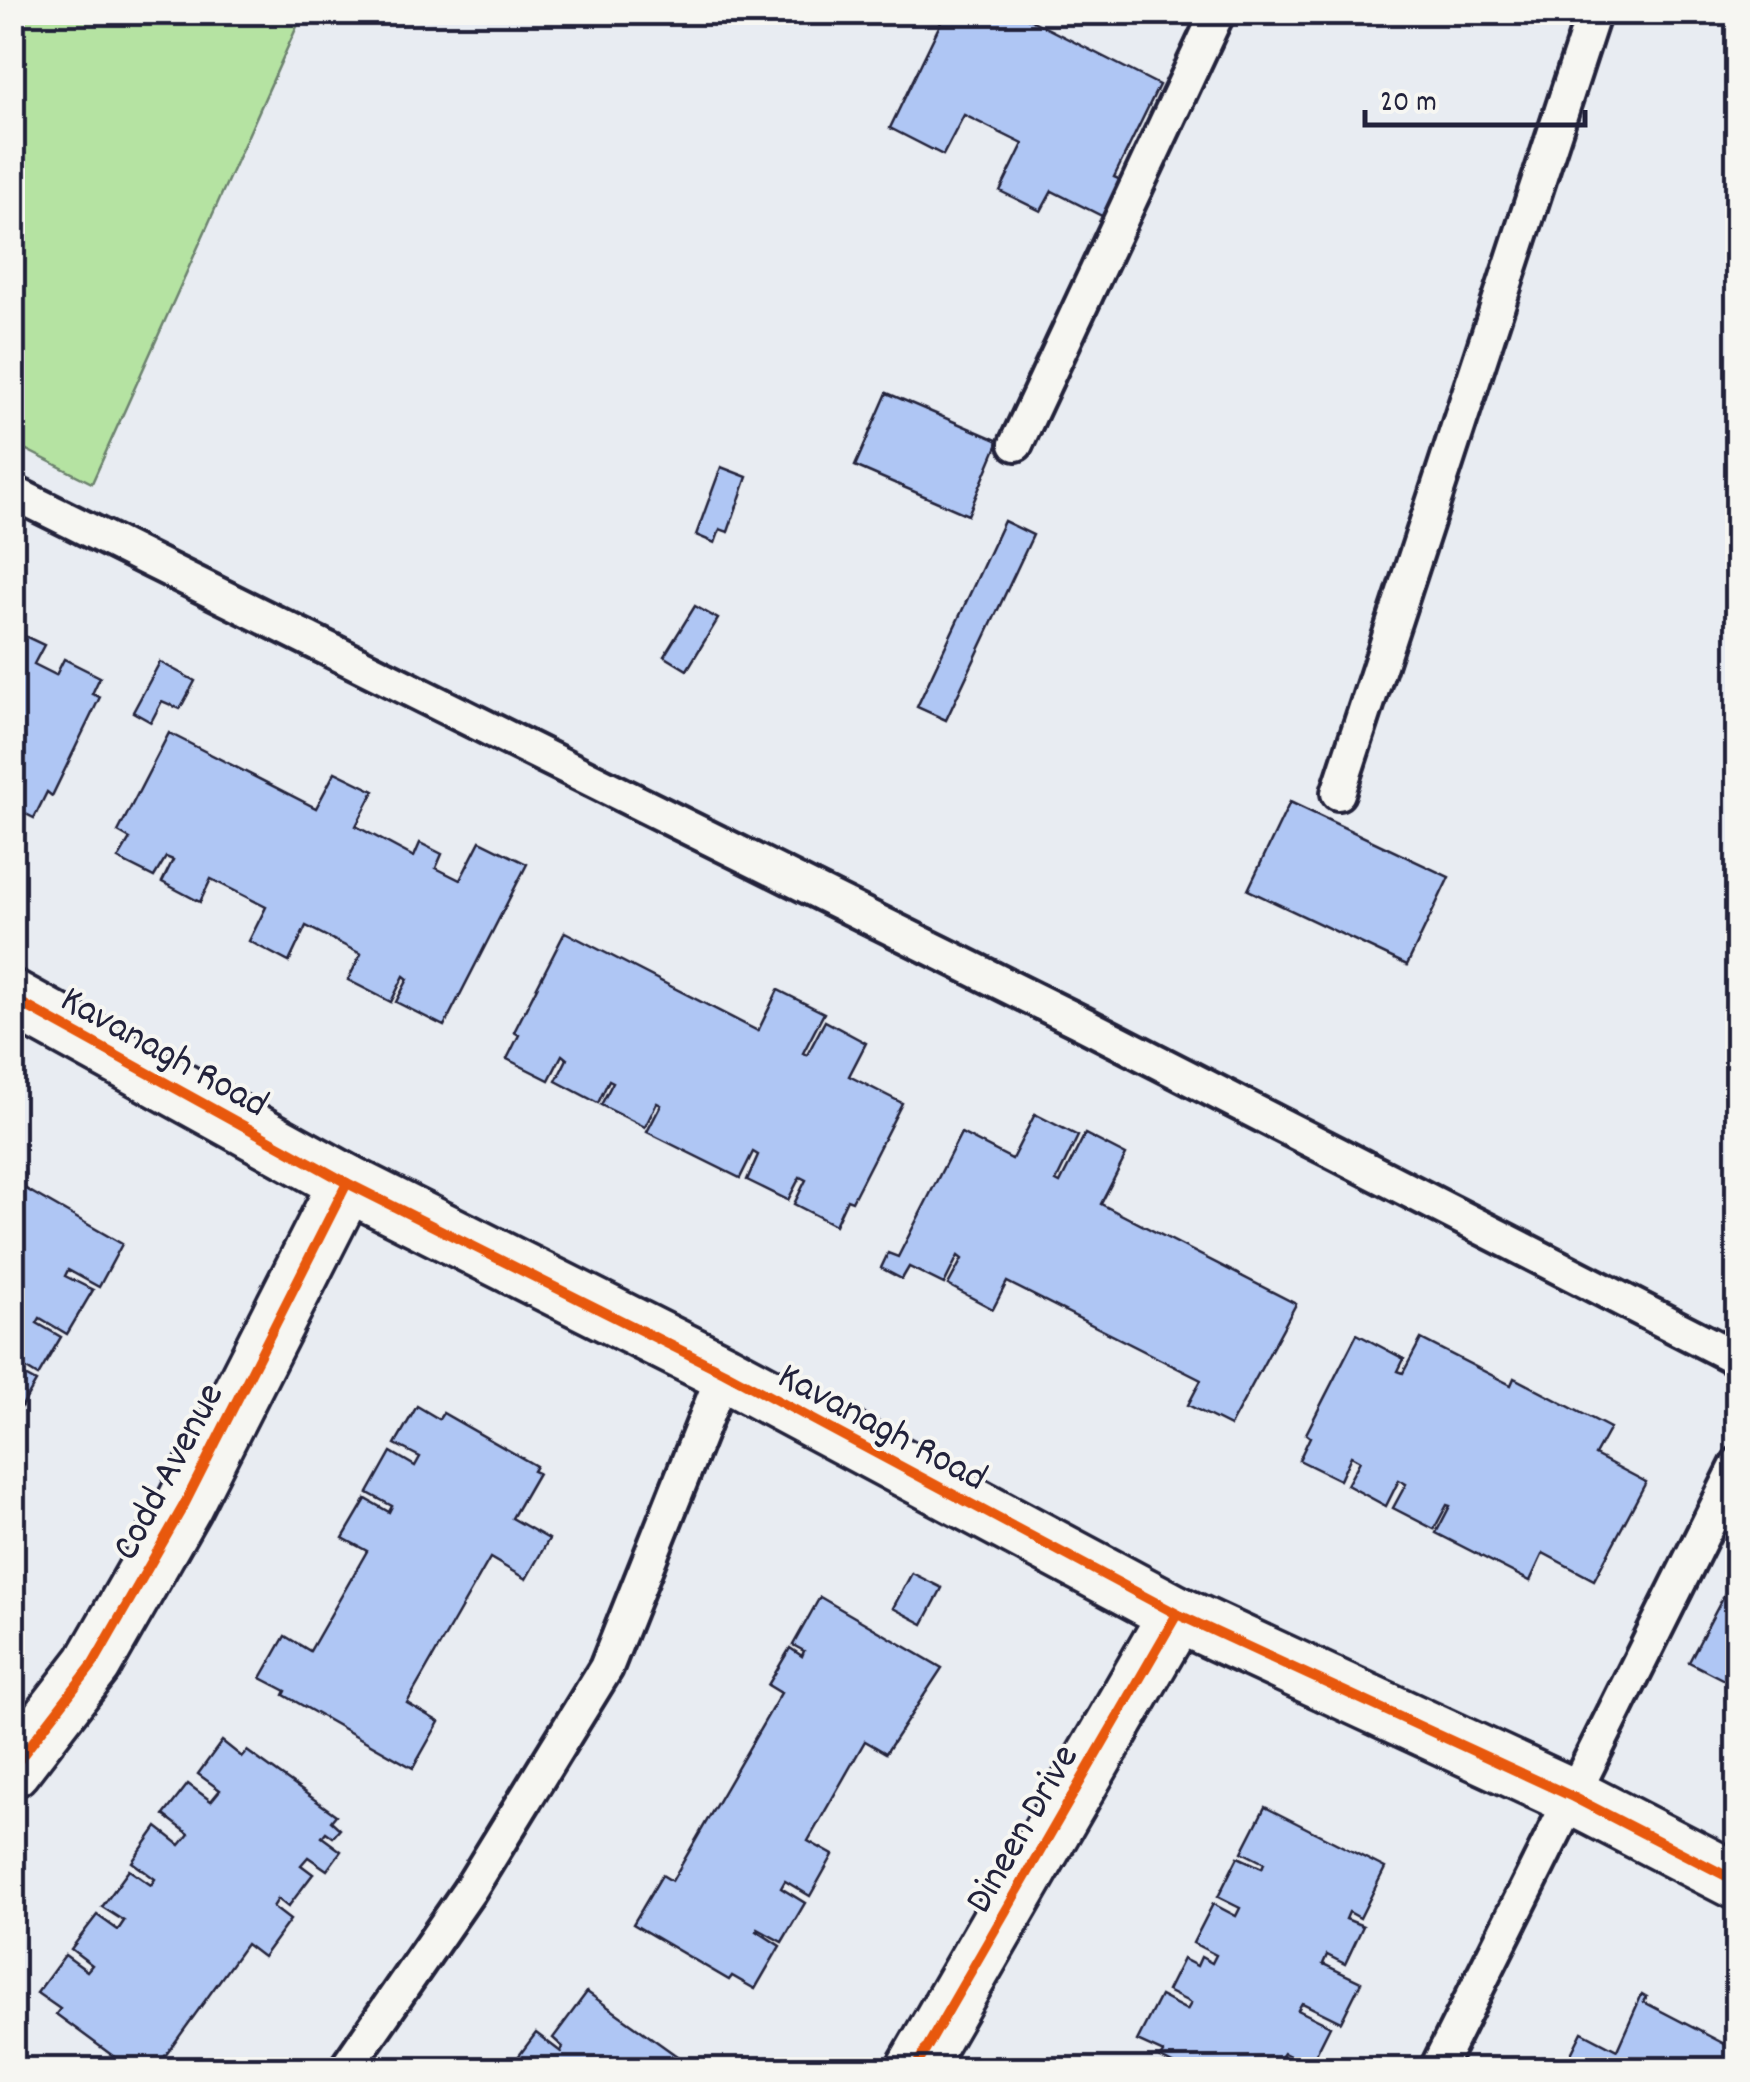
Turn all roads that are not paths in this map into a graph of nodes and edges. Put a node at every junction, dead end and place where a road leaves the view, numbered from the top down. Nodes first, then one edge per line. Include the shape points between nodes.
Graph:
1 (1218, 12) edge
2 (1594, 12) edge
3 (1016, 444) dead end
4 (12, 492) edge
5 (1338, 794) dead end
6 (12, 998) edge
7 (347, 1183) junction
8 (1738, 1359) edge
9 (724, 1372) junction
10 (1738, 1464) edge
11 (1177, 1614) junction
12 (12, 1769) edge
13 (1573, 1797) junction
14 (1738, 1882) edge
15 (345, 2070) edge
16 (914, 2070) edge
17 (1436, 2070) edge

1 - 3 lane
2 - 5 lane
4 - 8 lane via 1078,1021
6 - 7 street, Kavanagh Road
7 - 9 street, Kavanagh Road
7 - 12 street, Codd Avenue via 184,1505 93,1664
9 - 11 street, Kavanagh Road
9 - 15 lane via 606,1668 469,1891
10 - 13 lane
11 - 13 street, Kavanagh Road
11 - 16 street, Dineen Drive
13 - 14 street, Kavanagh Road
13 - 17 lane

